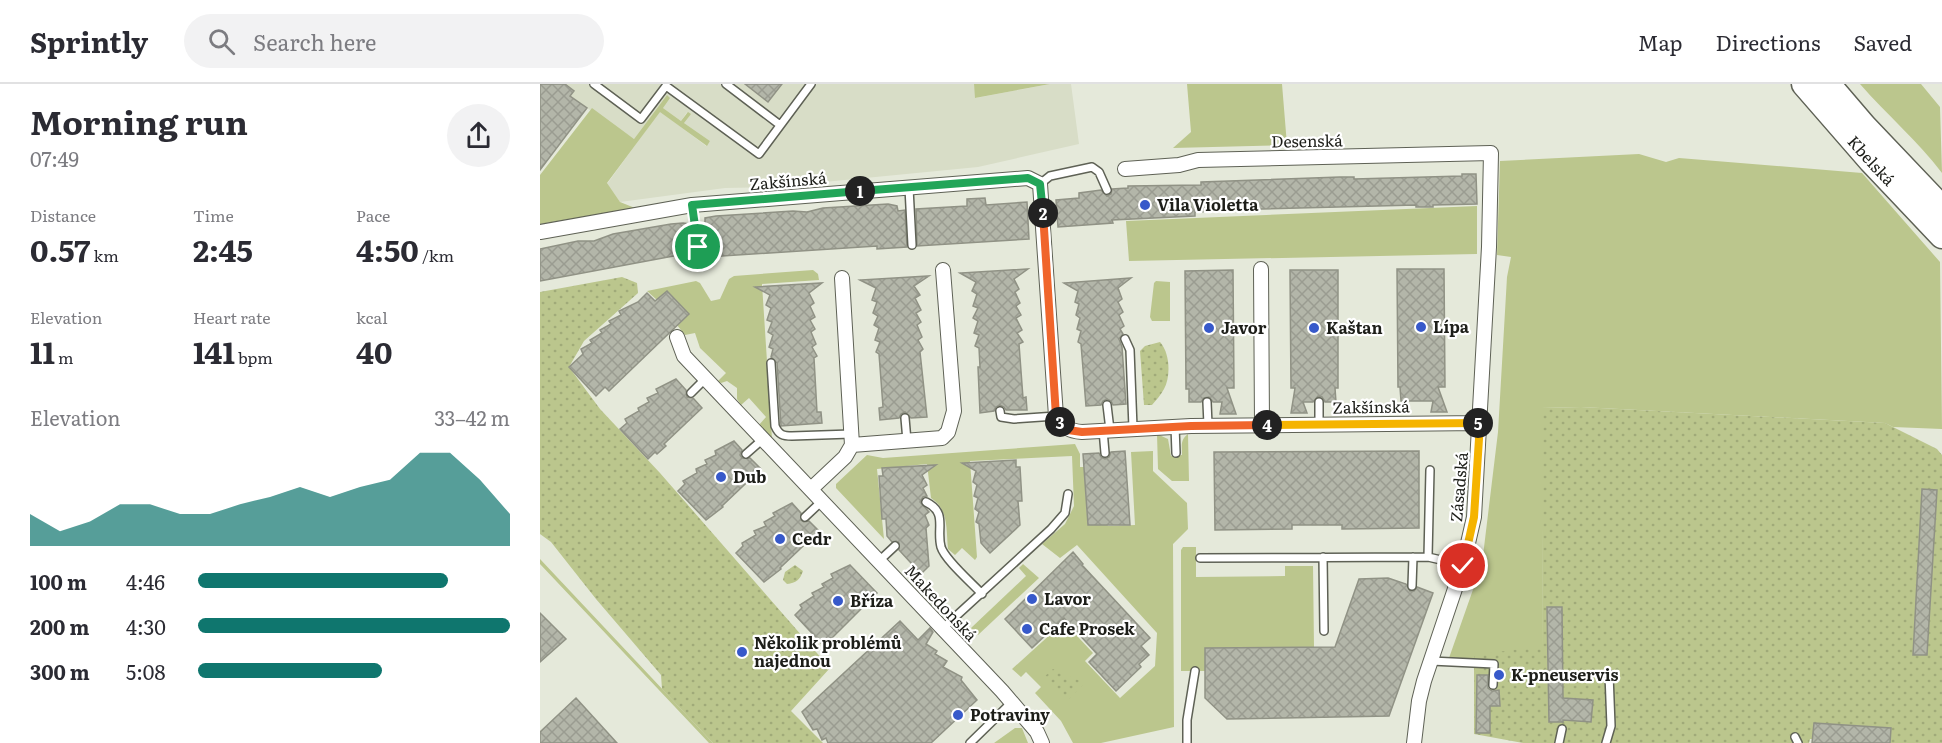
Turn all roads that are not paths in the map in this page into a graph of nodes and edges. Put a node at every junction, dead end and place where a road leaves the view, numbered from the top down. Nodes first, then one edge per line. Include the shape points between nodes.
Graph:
1 (594, 84) edge
2 (726, 84) edge
3 (811, 84) edge
4 (1804, 84) edge
5 (1828, 84) edge
6 (667, 85) edge
7 (780, 125) junction
8 (1491, 153) joint
9 (1125, 168) dead end
10 (1040, 184) junction
11 (909, 188) junction
12 (1107, 190) dead end
13 (692, 205) junction
14 (1942, 208) edge
15 (540, 232) edge
16 (1942, 236) edge
17 (912, 245) dead end
18 (698, 247) dead end
19 (1261, 269) dead end
20 (943, 270) dead end
21 (842, 278) dead end
22 (677, 337) dead end
23 (1125, 339) dead end
24 (771, 363) dead end
25 (706, 378) junction
26 (691, 393) dead end
27 (1207, 402) dead end
28 (1319, 402) dead end
29 (1107, 405) dead end
30 (1000, 411) dead end
31 (1056, 416) junction
32 (905, 418) dead end
33 (1480, 423) junction
34 (1319, 424) junction
35 (1208, 425) junction
36 (1262, 425) junction
37 (1174, 426) junction
38 (1133, 428) junction
39 (1106, 430) junction
40 (764, 439) junction
41 (851, 440) junction
42 (907, 441) junction
43 (1105, 453) dead end
44 (1176, 453) dead end
45 (746, 454) dead end
46 (1430, 470) dead end
47 (811, 489) junction
48 (1068, 494) dead end
49 (822, 501) junction
50 (926, 502) dead end
51 (805, 517) dead end
52 (895, 546) dead end
53 (1323, 557) junction
54 (1413, 557) junction
55 (1428, 557) junction
56 (1200, 558) dead end
57 (879, 561) junction
58 (1463, 566) junction
59 (1412, 586) dead end
60 (982, 594) junction
61 (942, 629) junction
62 (1324, 631) dead end
63 (1431, 661) junction
64 (1195, 671) dead end
65 (1609, 674) dead end
66 (1493, 685) dead end
67 (1012, 702) junction
68 (1562, 729) dead end
69 (970, 743) edge
70 (1042, 743) edge
71 (1187, 743) edge
72 (1414, 743) edge
73 (1559, 743) edge
74 (1606, 743) edge

1 - 6 lane via 640,119
2 - 7 lane
3 - 7 lane
4 - 16 highway, Kbelská
5 - 14 highway, Kbelská
6 - 7 lane via 759,153
8 - 9 street, Desenská via 1198,160
8 - 33 street, Zásadská
10 - 11 street, Zakšínská via 1028,178
10 - 12 lane via 1050,176 1092,167 1099,172
10 - 31 street
11 - 13 street, Zakšínská
11 - 17 lane
13 - 15 street, Zakšínská
13 - 18 lane
19 - 36 street
20 - 42 street via 954,411 948,432 942,438
21 - 41 street
22 - 25 street, Makedonská via 684,356
23 - 38 lane via 1130,350
24 - 41 lane via 778,433
25 - 26 lane
25 - 40 street, Makedonská
27 - 35 lane
28 - 34 lane
29 - 39 lane
30 - 31 lane via 1001,417 1014,419
31 - 39 street, Zakšínská via 1068,430
32 - 42 lane
33 - 34 street, Zakšínská
33 - 58 street, Zásadská via 1474,517
34 - 36 street, Zakšínská
35 - 36 street, Zakšínská
35 - 37 street, Zakšínská
37 - 38 street, Zakšínská
37 - 44 lane
38 - 39 street, Zakšínská
39 - 43 lane
40 - 45 lane
40 - 47 street, Makedonská
41 - 42 street
41 - 47 street via 845,457
46 - 55 lane
47 - 49 street, Makedonská
48 - 60 lane via 1065,513
49 - 51 lane
49 - 57 street, Makedonská
50 - 60 lane via 939,513 942,549
52 - 57 lane
53 - 54 lane
53 - 56 lane
53 - 62 lane
54 - 55 lane
54 - 59 lane
55 - 58 lane
57 - 61 street, Makedonská
58 - 63 street, Zásadská
60 - 61 lane
61 - 67 street, Makedonská
63 - 66 lane via 1494,664
63 - 72 street, Zásadská via 1419,701
64 - 71 lane
65 - 74 lane via 1611,726
67 - 69 lane
67 - 70 street, Makedonská
68 - 73 lane

